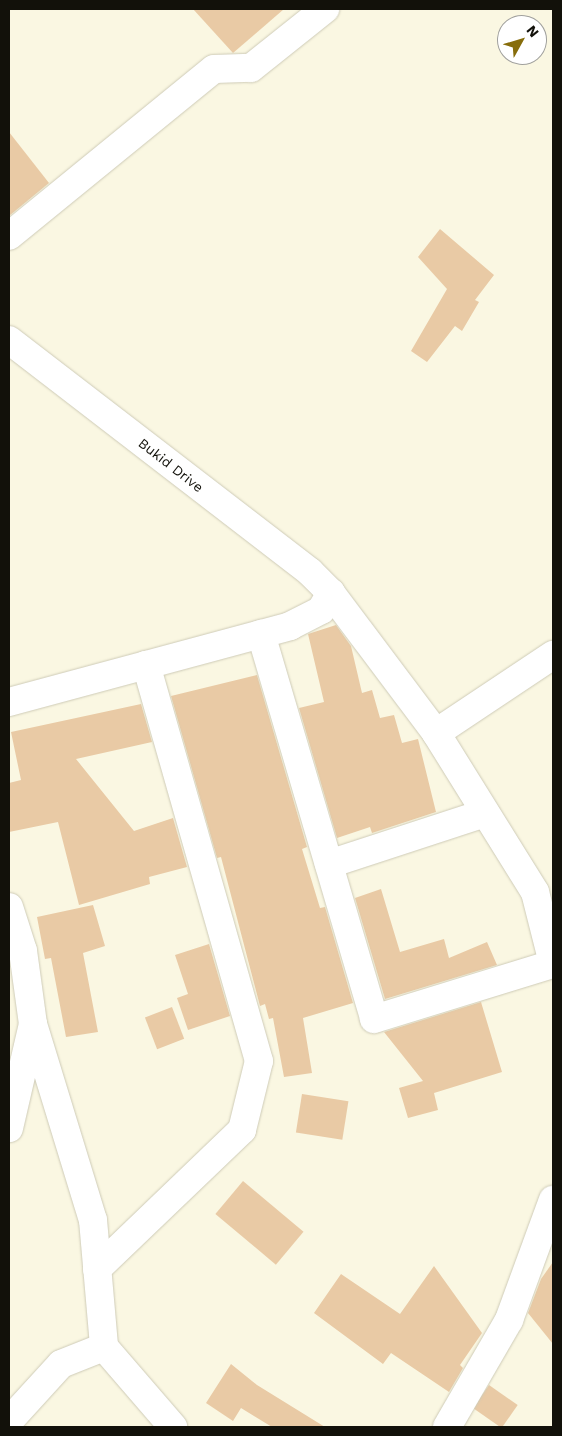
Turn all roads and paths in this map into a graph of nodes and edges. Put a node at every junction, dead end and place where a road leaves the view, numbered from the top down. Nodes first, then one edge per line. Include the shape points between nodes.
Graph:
1 (325, 9) edge
2 (9, 236) edge
3 (9, 340) edge
4 (331, 593) junction
5 (261, 634) junction
6 (553, 655) edge
7 (146, 665) junction
8 (9, 702) edge
9 (436, 732) junction
10 (485, 813) junction
11 (329, 864) junction
12 (9, 907) edge
13 (553, 963) edge
14 (33, 1024) junction
15 (9, 1128) edge
16 (553, 1200) edge
17 (547, 1242) edge
18 (97, 1269) junction
19 (104, 1346) junction
20 (9, 1421) edge
21 (173, 1427) edge
22 (447, 1427) edge

1 - 2 street via 251,68 214,69
3 - 4 street, Bukid Drive via 302,566
4 - 5 street via 321,610
4 - 9 street, Bukid Drive
5 - 7 street
5 - 11 street
6 - 9 street
7 - 8 street
7 - 18 street via 259,1061 242,1130
9 - 10 street, Bukid Drive
10 - 11 street
10 - 13 street, Bukid Drive via 535,892
11 - 13 street via 374,1019
12 - 14 street via 23,951
14 - 15 street
14 - 18 street via 93,1220
16 - 17 street
17 - 22 street via 509,1320
18 - 19 street
19 - 20 street via 61,1364
19 - 21 street

